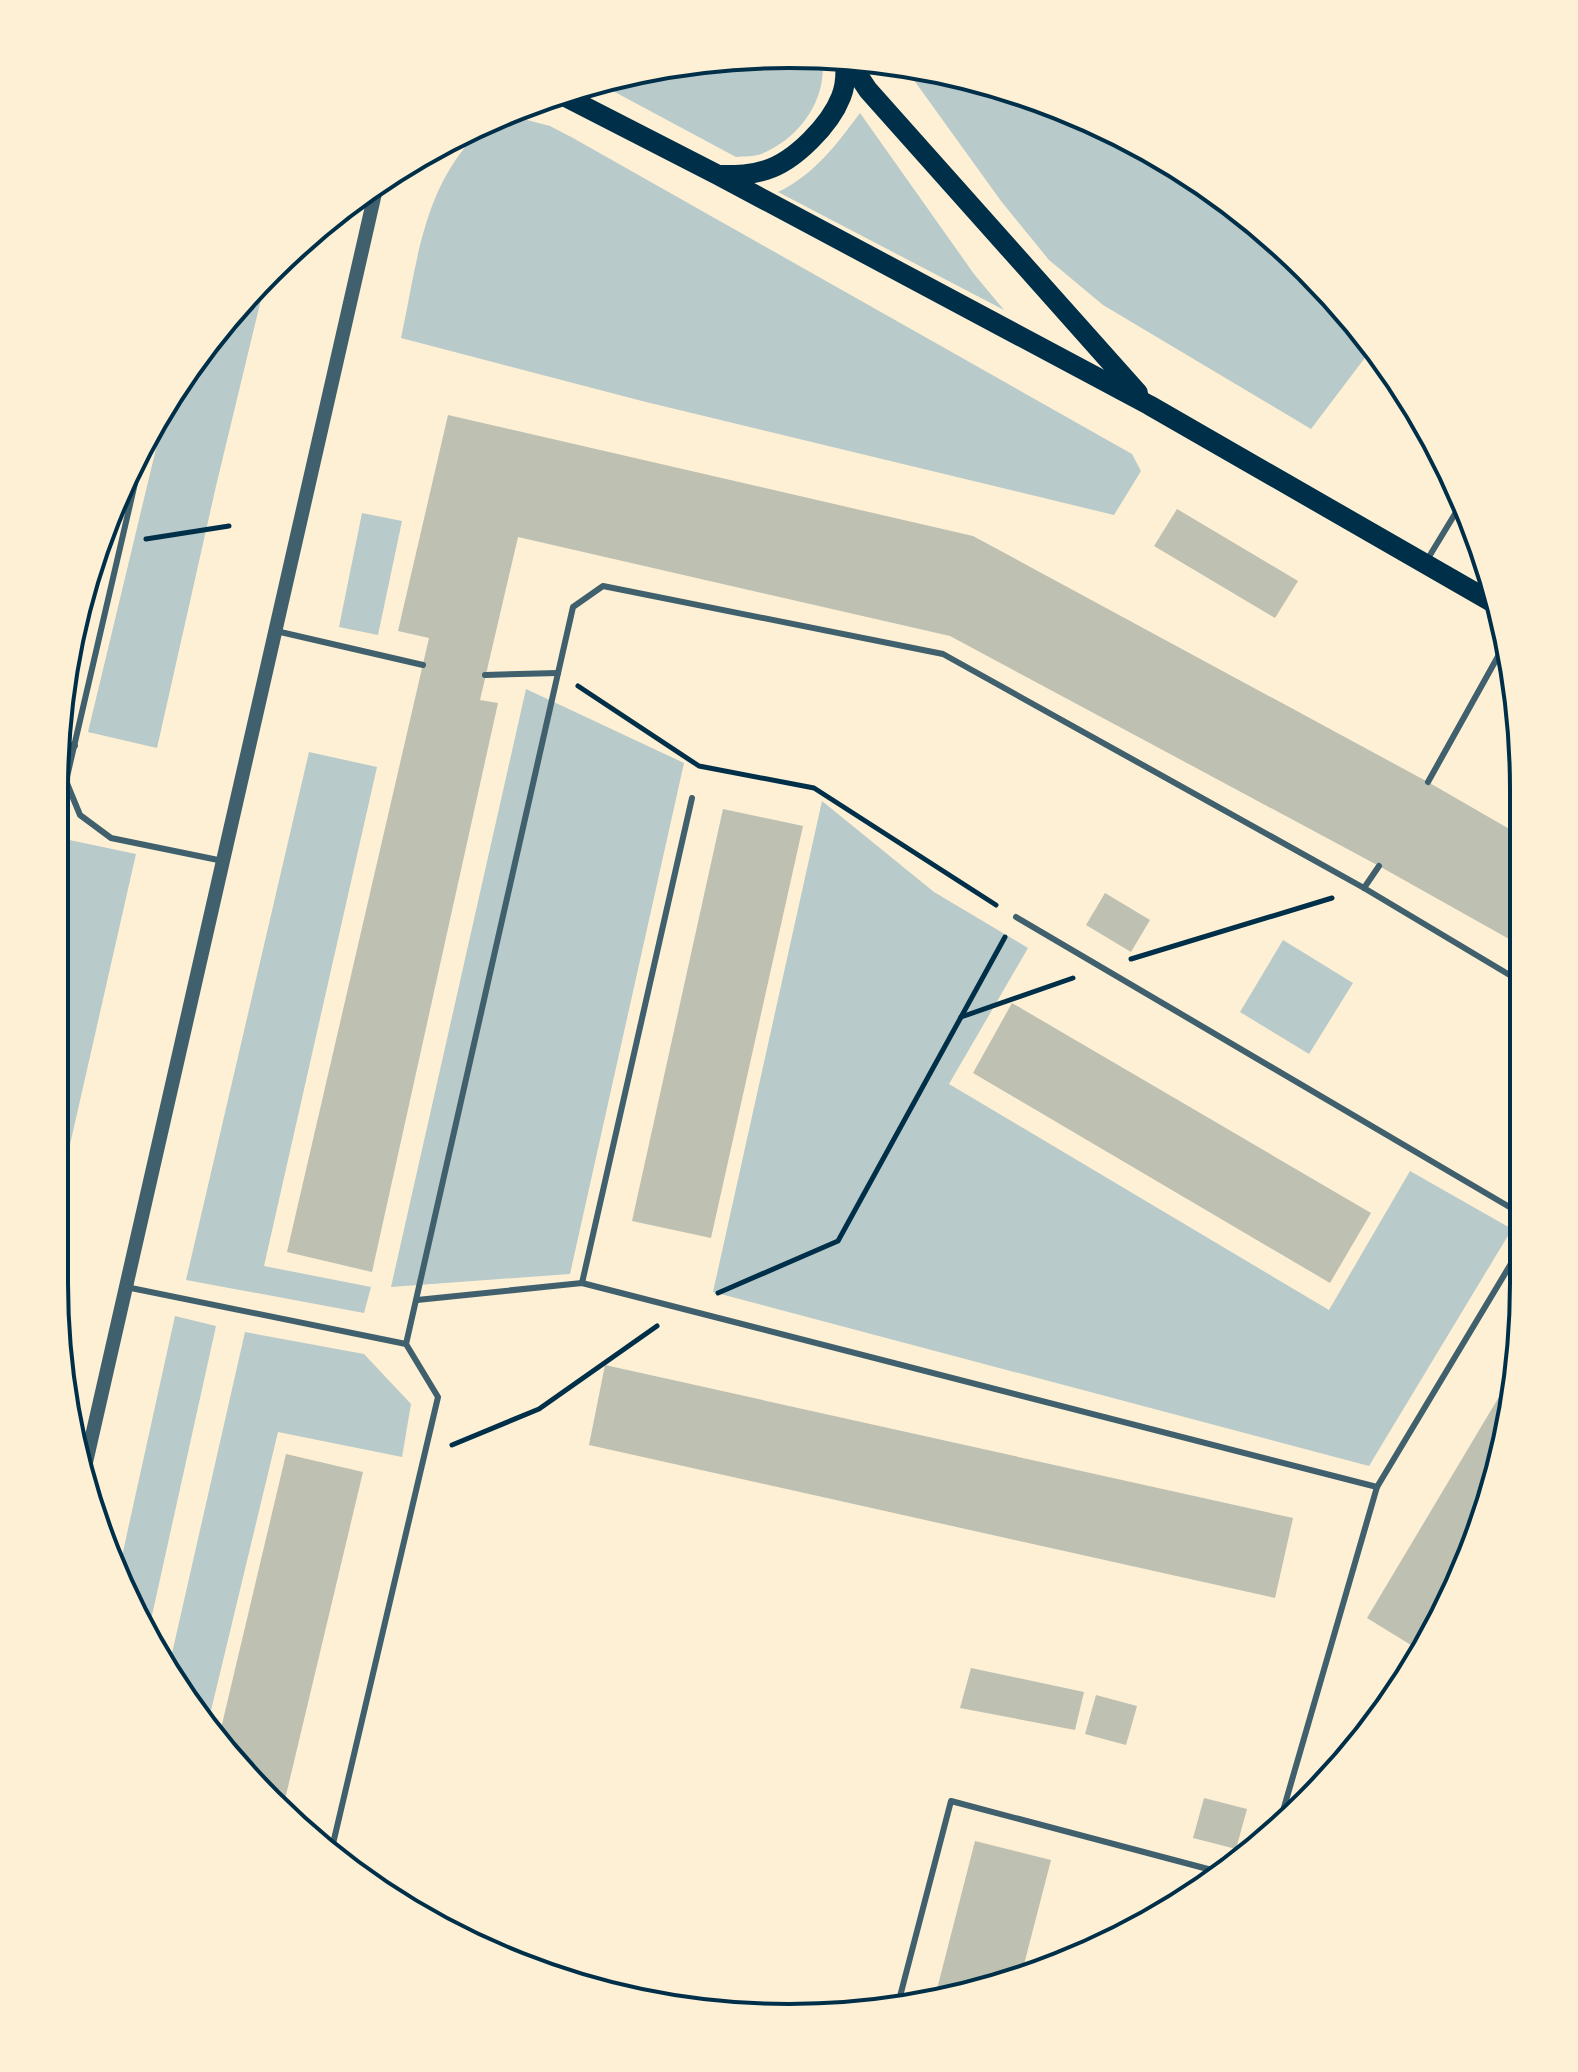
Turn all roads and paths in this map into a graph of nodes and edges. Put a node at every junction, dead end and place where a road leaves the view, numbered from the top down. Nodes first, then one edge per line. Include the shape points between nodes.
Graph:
1 (846, 71) edge
2 (854, 72) edge
3 (574, 101) edge
4 (718, 175) junction
5 (373, 200) edge
6 (1149, 405) junction
7 (132, 492) edge
8 (1455, 514) edge
9 (229, 526) dead end
10 (120, 543) junction
11 (1425, 563) junction
12 (1484, 597) edge
13 (276, 631) junction
14 (1498, 657) edge
15 (423, 665) dead end
16 (558, 673) junction
17 (485, 675) dead end
18 (70, 745) edge
19 (75, 746) junction
20 (69, 770) edge
21 (1428, 782) dead end
22 (68, 786) edge
23 (692, 798) dead end
24 (223, 861) junction
25 (1379, 866) dead end
26 (1364, 888) junction
27 (1016, 917) junction
28 (1102, 968) junction
29 (1510, 975) edge
30 (959, 1017) junction
31 (1510, 1207) edge
32 (1510, 1265) edge
33 (582, 1283) junction
34 (126, 1287) junction
35 (417, 1300) junction
36 (681, 1309) junction
37 (406, 1344) junction
38 (89, 1451) edge
39 (424, 1457) junction
40 (1377, 1487) junction
41 (1284, 1806) edge
42 (334, 1841) edge
43 (1208, 1869) edge
44 (900, 1995) edge

1 - 4 main road via 834,111 784,162 747,175
2 - 6 main road
3 - 4 main road
4 - 6 main road
5 - 13 street
6 - 11 main road
7 - 10 lane
8 - 11 lane
9 - 10 path
10 - 19 lane
11 - 12 main road
13 - 15 lane
13 - 24 street
14 - 21 lane
16 - 17 lane
16 - 26 lane via 573,607 603,586 943,654
16 - 27 path via 699,766 814,788
16 - 35 lane
18 - 19 lane
19 - 20 lane
22 - 24 lane via 80,815 111,838
23 - 33 lane
24 - 34 street
25 - 26 lane
26 - 28 path
26 - 29 lane
27 - 28 lane
27 - 30 path
28 - 30 path
28 - 31 lane
30 - 36 path via 838,1241
32 - 40 lane
33 - 35 lane
33 - 36 lane
34 - 37 lane
34 - 38 street
35 - 37 lane
36 - 39 path via 539,1409
36 - 40 lane
37 - 39 lane via 438,1397
39 - 42 lane
40 - 41 lane
43 - 44 lane via 951,1801

